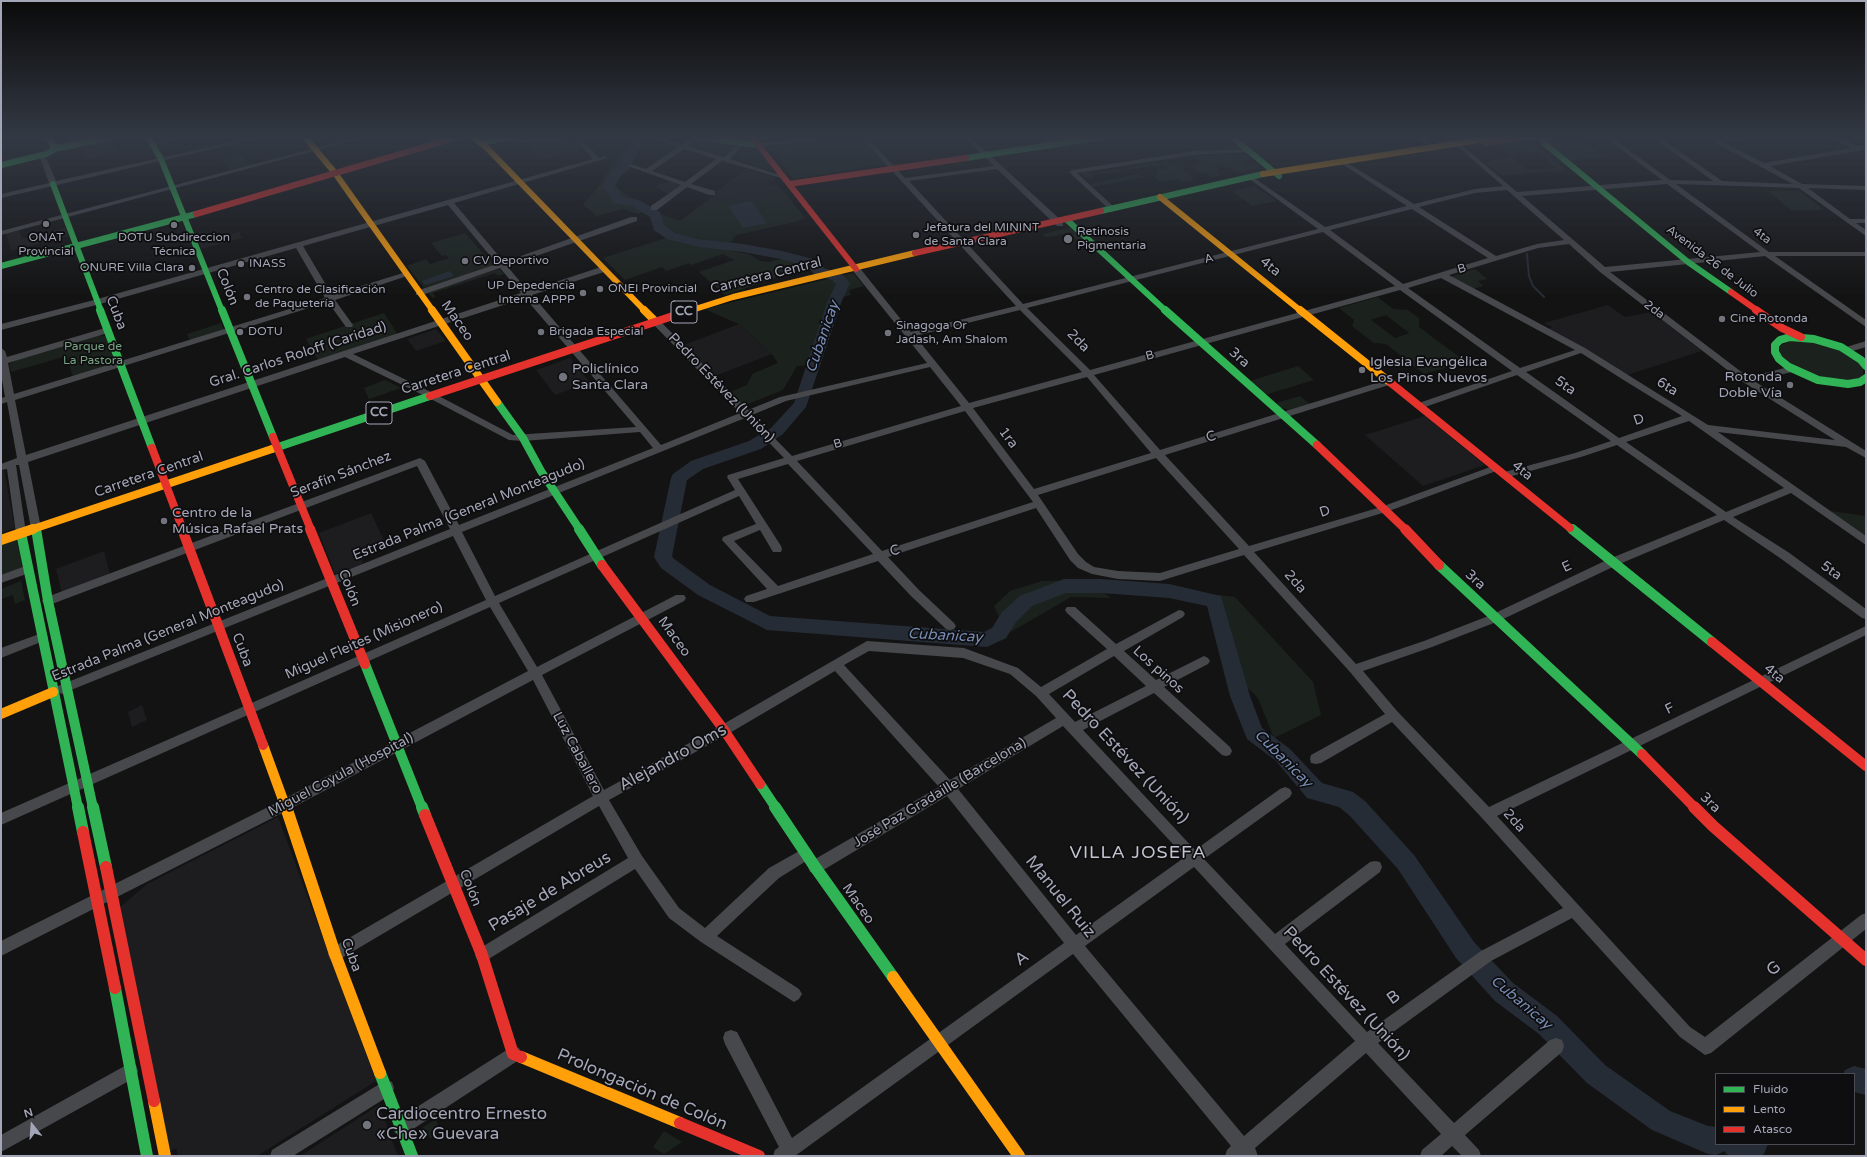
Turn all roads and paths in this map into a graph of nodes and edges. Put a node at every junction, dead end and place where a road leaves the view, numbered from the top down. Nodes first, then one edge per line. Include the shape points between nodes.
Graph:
1 (23, 191) edge
2 (56, 191) edge
3 (157, 191) edge
4 (174, 191) edge
5 (273, 191) edge
6 (348, 191) edge
7 (488, 191) edge
8 (529, 191) edge
9 (677, 191) edge
10 (706, 191) edge
11 (797, 191) edge
12 (914, 191) edge
13 (1027, 191) edge
14 (1092, 191) edge
15 (1199, 191) edge
16 (1269, 191) edge
17 (1388, 191) edge
18 (1512, 191) joint
19 (1598, 191) edge
20 (1682, 191) edge
21 (1807, 191) edge
22 (712, 193) dead end
23 (1, 196) edge
24 (1163, 199) junction
25 (449, 202) junction
26 (1413, 207) junction
27 (654, 208) dead end
28 (1111, 209) junction
29 (65, 216) junction
30 (184, 217) junction
31 (634, 219) dead end
32 (1848, 221) junction
33 (1866, 221) edge
34 (1063, 222) junction
35 (371, 224) junction
36 (1325, 230) junction
37 (1, 233) edge
38 (1866, 234) edge
39 (576, 240) junction
40 (1570, 242) junction
41 (298, 244) junction
42 (964, 244) junction
43 (76, 247) junction
44 (1230, 253) junction
45 (1767, 254) junction
46 (1866, 254) edge
47 (918, 255) junction
48 (852, 259) junction
49 (1495, 259) junction
50 (1685, 262) junction
51 (1, 266) edge
52 (502, 266) junction
53 (856, 268) junction
54 (604, 269) junction
55 (1603, 270) junction
56 (205, 271) junction
57 (843, 272) junction
58 (406, 275) junction
59 (1442, 275) junction
60 (1130, 279) junction
61 (1402, 286) junction
62 (419, 292) junction
63 (526, 295) junction
64 (330, 299) junction
65 (97, 302) junction
66 (1021, 306) junction
67 (1305, 314) junction
68 (655, 321) junction
69 (441, 323) junction
70 (1866, 324) edge
71 (349, 325) dead end
72 (1, 327) edge
73 (108, 330) junction
74 (229, 330) junction
75 (910, 335) junction
76 (1801, 337) junction
77 (1780, 340) junction
78 (1200, 342) junction
79 (1866, 344) edge
80 (572, 349) junction
81 (1582, 350) junction
82 (1846, 350) junction
83 (1, 351) edge
84 (345, 354) junction
85 (2, 362) edge
86 (120, 364) junction
87 (933, 364) junction
88 (1866, 366) edge
89 (1793, 369) junction
90 (1520, 372) junction
91 (1088, 373) junction
92 (1866, 378) edge
93 (480, 379) junction
94 (1746, 380) junction
95 (1390, 382) junction
96 (1848, 384) junction
97 (251, 385) junction
98 (1866, 389) edge
99 (432, 396) junction
100 (5, 400) edge
101 (1419, 406) junction
102 (967, 407) junction
103 (747, 414) junction
104 (1281, 416) junction
105 (1690, 417) junction
106 (141, 421) junction
107 (1705, 428) junction
108 (643, 429) junction
109 (523, 438) junction
110 (1619, 442) junction
111 (1847, 444) junction
112 (277, 447) junction
113 (659, 449) junction
114 (1158, 454) junction
115 (1866, 456) edge
116 (790, 459) junction
117 (24, 460) junction
118 (420, 461) joint
119 (12, 464) junction
120 (1, 467) edge
121 (1496, 468) junction
122 (1505, 475) junction
123 (164, 484) junction
124 (1791, 489) junction
125 (555, 491) junction
126 (740, 492) junction
127 (1032, 493) junction
128 (1040, 503) junction
129 (300, 506) junction
130 (1385, 509) junction
131 (1725, 516) junction
132 (762, 526) junction
133 (36, 528) junction
134 (456, 532) junction
135 (22, 533) junction
136 (1, 540) edge
137 (1866, 541) edge
138 (188, 548) junction
139 (777, 549) dead end
140 (1247, 551) junction
141 (880, 555) junction
142 (595, 556) junction
143 (1613, 562) junction
144 (28, 569) junction
145 (1160, 576) joint
146 (1, 579) edge
147 (331, 582) junction
148 (775, 590) junction
149 (680, 598) dead end
150 (750, 599) dead end
151 (48, 601) junction
152 (493, 602) junction
153 (1071, 610) dead end
154 (1179, 614) dead end
155 (1866, 615) edge
156 (642, 618) junction
157 (1495, 618) junction
158 (950, 626) dead end
159 (218, 627) junction
160 (1866, 630) edge
161 (42, 637) junction
162 (867, 646) joint
163 (1115, 650) junction
164 (1, 653) edge
165 (362, 659) junction
166 (1204, 661) dead end
167 (837, 665) junction
168 (1354, 670) junction
169 (535, 673) junction
170 (1761, 681) junction
171 (67, 687) junction
172 (1155, 687) junction
173 (53, 692) junction
174 (1040, 693) junction
175 (249, 709) junction
176 (1, 714) edge
177 (1393, 716) junction
178 (1069, 724) junction
179 (724, 730) junction
180 (1632, 744) junction
181 (397, 745) junction
182 (1226, 751) dead end
183 (1316, 759) dead end
184 (1866, 766) edge
185 (88, 780) junction
186 (73, 787) junction
187 (948, 788) junction
188 (1285, 793) dead end
189 (601, 798) junction
190 (285, 806) junction
191 (1488, 814) junction
192 (1, 819) edge
193 (806, 854) junction
194 (1195, 858) junction
195 (637, 860) junction
196 (815, 867) junction
197 (1375, 867) dead end
198 (453, 885) junction
199 (112, 893) junction
200 (98, 900) junction
201 (1574, 910) junction
202 (1866, 920) edge
203 (706, 937) junction
204 (1841, 940) junction
205 (1075, 944) junction
206 (1275, 944) junction
207 (1, 949) edge
208 (335, 954) junction
209 (482, 955) junction
210 (1866, 960) edge
211 (794, 994) dead end
212 (731, 1038) dead end
213 (1366, 1042) junction
214 (938, 1043) junction
215 (1556, 1046) dead end
216 (1705, 1047) joint
217 (513, 1054) junction
218 (130, 1071) junction
219 (386, 1088) junction
220 (401, 1127) junction
221 (1453, 1134) junction
222 (1, 1144) edge
223 (785, 1153) edge
224 (1242, 1153) edge
225 (147, 1156) edge
226 (165, 1156) edge
227 (278, 1156) edge
228 (412, 1156) edge
229 (759, 1156) edge
230 (1019, 1156) edge
231 (1428, 1156) edge
232 (1473, 1156) edge

1 - 23 street
2 - 29 main road, Cuba
3 - 29 street
4 - 30 main road, Colón
5 - 30 main road
6 - 35 main road, Maceo
7 - 25 street
8 - 39 main road, Pedro Estévez (Unión)
9 - 27 street
10 - 22 street
11 - 48 main road
12 - 42 street, 2da
13 - 34 street, 3ra
14 - 28 street
15 - 24 main road, Carretera Central / CC
16 - 36 street, 5ta
17 - 26 street
18 - 26 street, A via 1475,191
18 - 40 street, 2da
19 - 50 main road, Avenida 26 de Julio
20 - 45 street, 4ta
21 - 32 street
24 - 28 main road, Carretera Central / CC
24 - 34 main road, Carretera Central / CC
24 - 44 main road, 4ta
25 - 35 street
25 - 52 street
26 - 36 street, A
26 - 49 street
28 - 34 main road, Carretera Central / CC
29 - 37 street
29 - 43 main road, Cuba
30 - 43 main road
30 - 56 main road, Colón
31 - 39 street
32 - 33 street
32 - 38 street
34 - 42 main road, Carretera Central / CC
34 - 60 main road, 3ra
35 - 41 street
35 - 58 main road, Maceo
36 - 44 street, A
36 - 61 street, 5ta
39 - 52 street
39 - 54 main road, Pedro Estévez (Unión)
40 - 49 street, B via 1537,246
40 - 55 street, 2da
41 - 56 street
41 - 64 street
42 - 47 main road, Carretera Central / CC
42 - 66 street, 2da
43 - 51 main road
43 - 65 main road, Cuba
44 - 60 street, A
44 - 67 main road, 4ta
45 - 46 street
45 - 50 street
45 - 70 street, 4ta
47 - 48 main road via 875,262
47 - 53 main road, Carretera Central / CC via 871,267
48 - 53 main road via 857,263
48 - 57 main road
49 - 59 street, B
50 - 55 street
50 - 76 main road, Avenida 26 de Julio via 1778,326
50 - 77 main road, Avenida 26 de Julio via 1775,329
52 - 62 street
52 - 63 street
53 - 57 main road, Carretera Central / CC
53 - 75 street, 1ra
54 - 63 street, Gral. Carlos Roloff (Caridad)
54 - 68 main road, Pedro Estévez (Unión)
55 - 94 street, 2da
56 - 65 street
56 - 74 main road, Colón
57 - 68 main road, Carretera Central / CC via 733,297
58 - 62 main road, Maceo
58 - 64 street
59 - 61 street, B
59 - 81 street, 6ta
60 - 66 street, A
60 - 78 main road, 3ra
61 - 67 street, B
61 - 90 street, 5ta
62 - 69 main road, Maceo
63 - 69 street, Gral. Carlos Roloff (Caridad)
63 - 80 street
64 - 71 street
64 - 74 street
65 - 72 street
65 - 73 main road, Cuba
66 - 75 street, A
66 - 91 street, 2da
67 - 78 street, B
67 - 95 main road, 4ta
68 - 80 main road, Carretera Central / CC
68 - 103 street, Pedro Estévez (Unión)
69 - 84 street, Gral. Carlos Roloff (Caridad)
69 - 93 main road, Maceo
73 - 85 street
73 - 86 main road, Cuba
74 - 86 street
74 - 97 main road, Colón
75 - 87 street, 1ra
76 - 77 main road
76 - 82 main road via 1828,342
77 - 89 main road via 1775,345 1775,352 1779,359
78 - 91 street, B
78 - 104 main road, 3ra
79 - 82 street
80 - 93 main road, Carretera Central / CC
80 - 108 street
81 - 90 street
81 - 105 street, 6ta
82 - 88 main road
83 - 85 street
84 - 97 street, Gral. Carlos Roloff (Caridad)
84 - 99 street
85 - 100 street
86 - 100 street
86 - 106 main road, Cuba
87 - 102 street, 1ra
87 - 103 street, Estrada Palma (General Monteagudo) via 792,397
89 - 94 street
89 - 96 main road via 1818,380
90 - 101 street
90 - 110 street, 5ta
91 - 102 street, B
91 - 114 street, 2da
92 - 96 main road
93 - 99 main road, Carretera Central / CC
93 - 109 main road, Maceo
94 - 111 street, 2da
95 - 101 main road, 4ta
95 - 104 street, C
96 - 98 main road
97 - 106 street, Gral. Carlos Roloff (Caridad)
97 - 112 main road, Colón
99 - 109 street via 494,430 512,438
99 - 112 main road, Carretera Central / CC
100 - 117 street
101 - 121 main road, 4ta
102 - 116 street, B
102 - 127 street, 1ra
103 - 113 street, Estrada Palma (General Monteagudo)
103 - 116 street, Pedro Estévez (Unión)
104 - 114 street, C
104 - 130 main road, 3ra via 1325,452
105 - 107 street, 6ta
105 - 110 street, D
106 - 117 street, Gral. Carlos Roloff (Caridad)
106 - 123 main road, Cuba
107 - 111 street
107 - 124 street, 6ta
108 - 109 street
108 - 113 street
109 - 125 main road, Maceo
110 - 122 street, D
110 - 131 street, 5ta
111 - 115 street, 2da
112 - 123 main road, Carretera Central / CC
112 - 129 main road, Colón
113 - 125 street, Estrada Palma (General Monteagudo)
114 - 127 street, C
114 - 140 street, 2da
116 - 126 street, B via 732,477
116 - 141 street, Pedro Estévez (Unión)
117 - 119 street, Gral. Carlos Roloff (Caridad)
117 - 133 street
118 - 129 street, Serafín Sánchez
118 - 134 street, Luz Caballero
119 - 120 street, Gral. Carlos Roloff (Caridad)
119 - 135 street
121 - 122 main road, 4ta
121 - 130 street, D
122 - 143 main road, 4ta
123 - 133 main road, Carretera Central / CC
123 - 138 main road, Cuba
124 - 131 street, E
124 - 137 street, 6ta
125 - 134 street, Estrada Palma (General Monteagudo)
125 - 142 main road, Maceo
126 - 132 street
126 - 142 street, Miguel Fleites (Misionero)
127 - 128 street, 1ra
128 - 141 street, C
128 - 145 street, 1ra via 1068,549 1084,567 1118,576
129 - 138 street, Serafín Sánchez
129 - 147 main road, Colón
130 - 140 street, D
130 - 157 main road, 3ra
131 - 143 street, E
131 - 155 street, 5ta
132 - 139 street
132 - 148 street via 727,540
133 - 135 main road, Carretera Central / CC
133 - 151 main road
134 - 147 street, Estrada Palma (General Monteagudo)
134 - 152 street, Luz Caballero
135 - 136 main road, Carretera Central / CC
135 - 144 main road
138 - 151 street, Serafín Sánchez
138 - 159 main road, Cuba
140 - 145 street, D
140 - 168 street, 2da
141 - 148 street, C
141 - 158 street, Pedro Estévez (Unión)
142 - 152 street, Miguel Fleites (Misionero)
142 - 156 main road, Maceo
143 - 157 street, E
143 - 170 main road, 4ta
144 - 146 street
144 - 161 main road
147 - 159 street, Estrada Palma (General Monteagudo)
147 - 165 main road, Colón
148 - 150 street, C
149 - 156 street, Miguel Coyula (Hospital)
151 - 171 main road
152 - 165 street, Miguel Fleites (Misionero)
152 - 169 street, Luz Caballero
153 - 163 street, Los pinos
154 - 163 street
156 - 169 street, Miguel Coyula (Hospital)
156 - 179 main road, Maceo
157 - 168 street, E
157 - 180 main road, 3ra
159 - 171 street, Estrada Palma (General Monteagudo)
159 - 175 main road, Cuba
160 - 170 street, F
161 - 164 street
161 - 173 main road
162 - 167 street, Alejandro Oms
162 - 174 street, Pedro Estévez (Unión) via 964,653 1014,671
163 - 172 street, Los pinos
163 - 174 street
165 - 175 street, Miguel Fleites (Misionero)
165 - 181 main road, Colón
166 - 172 street, José Paz Gradaille (Barcelona)
167 - 179 street, Alejandro Oms
167 - 187 street, Manuel Ruiz
168 - 177 street, 2da
169 - 181 street, Miguel Coyula (Hospital)
169 - 189 street, Luz Caballero
170 - 180 street, F
170 - 184 main road, 4ta
171 - 173 street, Estrada Palma (General Monteagudo)
171 - 185 main road
172 - 178 street, José Paz Gradaille (Barcelona)
172 - 182 street, Los pinos
173 - 176 main road, Estrada Palma (General Monteagudo)
173 - 186 main road
174 - 178 street, Pedro Estévez (Unión)
175 - 185 street, Miguel Fleites (Misionero)
175 - 190 main road, Cuba
177 - 183 street
177 - 191 street, 2da
178 - 187 street, José Paz Gradaille (Barcelona)
178 - 194 street, Pedro Estévez (Unión)
179 - 189 street, Alejandro Oms
179 - 193 main road, Maceo
180 - 191 street, F
180 - 204 main road, 3ra via 1713,826
181 - 190 street, Miguel Coyula (Hospital)
181 - 198 main road, Colón
185 - 186 street, Miguel Fleites (Misionero)
185 - 199 main road
186 - 192 street, Miguel Fleites (Misionero)
186 - 200 main road
187 - 196 street, José Paz Gradaille (Barcelona)
187 - 205 street, Manuel Ruiz
188 - 194 street, A
189 - 195 street, Luz Caballero
189 - 198 street, Alejandro Oms
190 - 199 street, Miguel Coyula (Hospital)
190 - 208 main road, Cuba
191 - 201 street, 2da
193 - 196 main road, Maceo
193 - 203 street via 774,873
194 - 205 street, A
194 - 206 street, Pedro Estévez (Unión)
195 - 203 street, Luz Caballero via 674,913
195 - 209 street, Pasaje de Abreus
196 - 214 main road, Maceo
197 - 206 street
198 - 208 street, Alejandro Oms
198 - 209 main road, Colón
199 - 200 street, Miguel Coyula (Hospital)
199 - 226 main road
200 - 207 street, Miguel Coyula (Hospital)
200 - 218 main road
201 - 213 street, B via 1486,956
201 - 216 street, 2da via 1685,1032
202 - 204 street, G
203 - 211 street, Luz Caballero
204 - 210 main road, 3ra
204 - 216 street, G
205 - 214 street, A
205 - 224 street, Manuel Ruiz
206 - 213 street, Pedro Estévez (Unión)
208 - 219 main road, Cuba
209 - 217 main road, Colón
212 - 223 street
213 - 221 street, Pedro Estévez (Unión)
213 - 224 street, B
214 - 223 street, A
214 - 230 main road, Maceo
215 - 221 street
217 - 220 street
217 - 229 main road, Prolongación de Colón
218 - 222 street
218 - 225 main road
219 - 220 main road, Cuba
219 - 227 street
220 - 228 main road, Cuba
221 - 231 street
221 - 232 street, Pedro Estévez (Unión)

